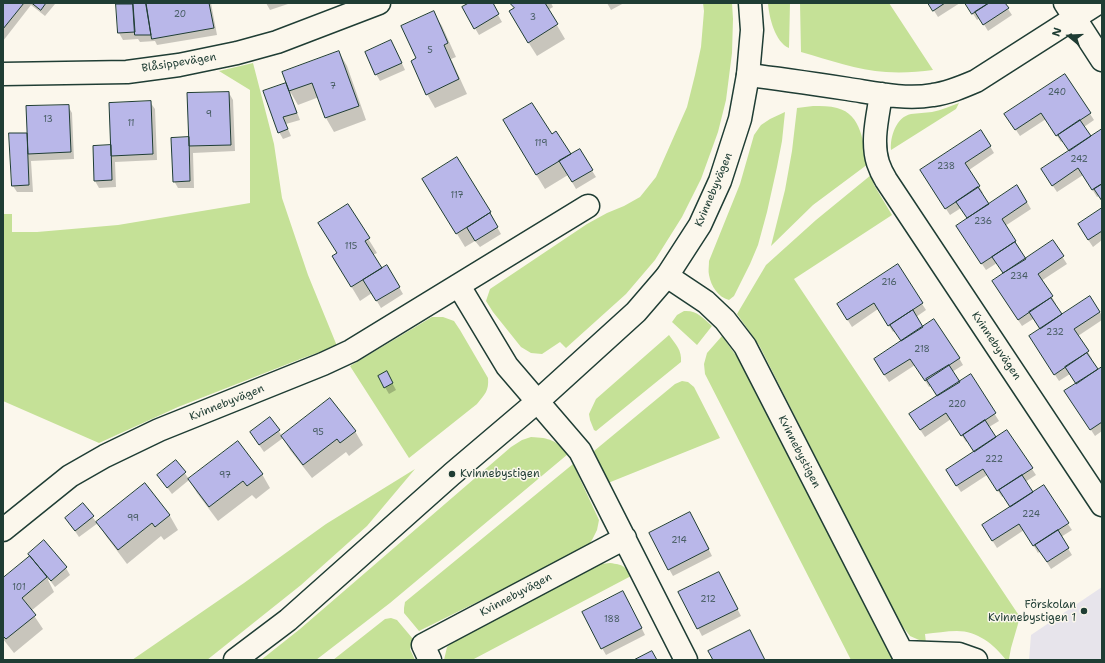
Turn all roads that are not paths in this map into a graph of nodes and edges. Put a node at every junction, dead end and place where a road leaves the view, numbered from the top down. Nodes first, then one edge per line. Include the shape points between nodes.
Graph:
1 (379, 3) edge
2 (750, 3) edge
3 (1098, 3) edge
4 (347, 8) edge
5 (1070, 11) edge
6 (1102, 60) edge
7 (3, 74) edge
8 (748, 75) junction
9 (881, 94) junction
10 (588, 206) dead end
11 (667, 276) junction
12 (459, 286) junction
13 (538, 401) junction
14 (1102, 505) edge
15 (3, 530) edge
16 (625, 538) junction
17 (904, 656) edge
18 (235, 660) edge
19 (430, 660) edge
20 (686, 660) edge
21 (976, 660) edge

1 - 4 street, Blåsippevägen
2 - 8 street, Kvinnebyvägen via 752,30
3 - 5 street
4 - 7 street, Blåsippevägen via 277,42 179,66 127,72
5 - 6 street
5 - 9 street via 976,81 932,95 910,97
8 - 9 street
8 - 11 street, Kvinnebyvägen via 740,119 720,181 700,225
9 - 14 street, Kvinnebyvägen via 875,149 886,180
10 - 12 street, Kvinnebyvägen
11 - 13 street, Kvinnebyvägen via 636,312
11 - 17 street, Kvinnebystigen via 706,302 725,320 745,346
12 - 13 street via 507,366
12 - 15 street, Kvinnebyvägen via 351,351 159,430 105,456 70,476
13 - 16 street via 580,452
13 - 18 street, Kvinnebyvägen via 288,620
16 - 19 street, Kvinnebyvägen via 423,645
16 - 20 street
17 - 21 street, Kvinnebystigen via 959,654

